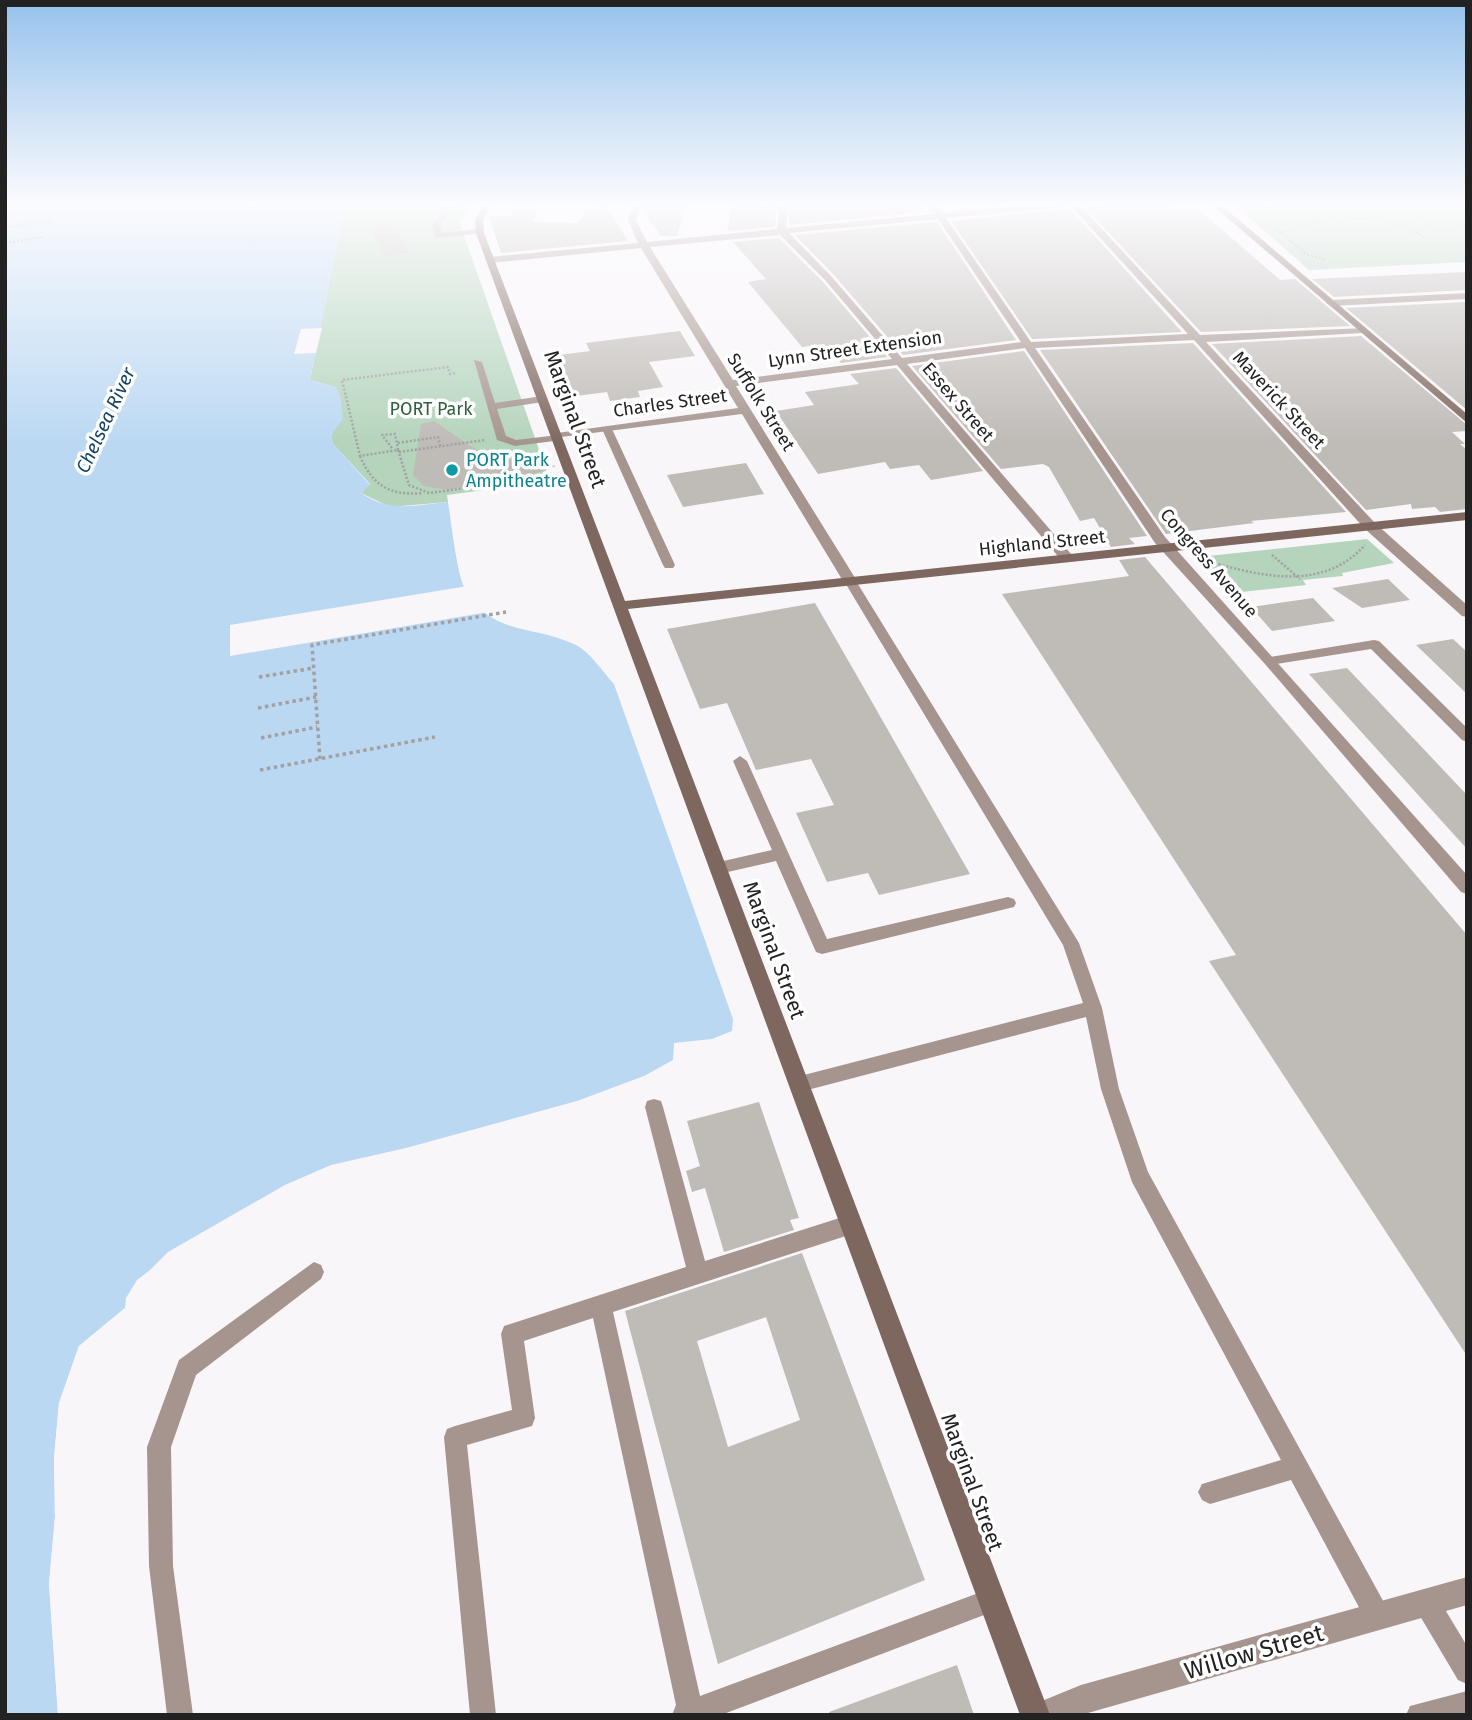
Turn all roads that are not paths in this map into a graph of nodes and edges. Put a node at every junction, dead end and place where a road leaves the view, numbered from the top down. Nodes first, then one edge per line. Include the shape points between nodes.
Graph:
1 (500, 283) edge
2 (668, 283) edge
3 (833, 283) edge
4 (986, 283) edge
5 (1146, 283) edge
6 (1308, 283) edge
7 (1467, 296) edge
8 (1331, 303) junction
9 (1362, 330) junction
10 (1195, 338) junction
11 (1028, 346) junction
12 (900, 361) junction
13 (477, 362) dead end
14 (730, 384) junction
15 (543, 400) junction
16 (491, 407) junction
17 (746, 410) junction
18 (1467, 420) edge
19 (607, 429) junction
20 (558, 437) junction
21 (1467, 516) edge
22 (1370, 526) junction
23 (1166, 548) junction
24 (1067, 558) junction
25 (669, 565) dead end
26 (850, 581) junction
27 (620, 606) junction
28 (1467, 613) edge
29 (1270, 661) junction
30 (1467, 737) edge
31 (740, 761) dead end
32 (781, 854) junction
33 (719, 868) junction
34 (1467, 887) edge
35 (1008, 903) dead end
36 (1093, 1008) junction
37 (800, 1084) junction
38 (654, 1108) dead end
39 (852, 1224) junction
40 (314, 1272) dead end
41 (698, 1273) junction
42 (601, 1305) junction
43 (1297, 1467) junction
44 (1210, 1492) dead end
45 (1467, 1591) edge
46 (992, 1600) junction
47 (1426, 1602) junction
48 (1378, 1617) junction
49 (1467, 1671) edge
50 (1467, 1704) edge
51 (688, 1714) edge
52 (180, 1715) edge
53 (483, 1715) edge
54 (1034, 1715) edge
55 (1042, 1715) edge
56 (1419, 1715) edge

1 - 15 main road, Marginal Street
2 - 14 street, Suffolk Street
3 - 12 street, Essex Street
4 - 11 street, Congress Avenue
5 - 10 street, Maverick Street
6 - 8 main road
7 - 8 street
8 - 9 main road
9 - 10 street, Lynn Street Extension
9 - 18 main road
10 - 11 street, Lynn Street Extension
10 - 22 street, Maverick Street
11 - 12 street, Lynn Street Extension
11 - 23 street, Congress Avenue
12 - 14 street, Lynn Street Extension
12 - 24 street, Essex Street
13 - 16 lane
14 - 17 street, Suffolk Street
15 - 16 lane
15 - 20 main road, Marginal Street
16 - 20 lane via 501,438 515,443
17 - 19 street, Charles Street
17 - 26 street, Suffolk Street
19 - 20 street, Charles Street
19 - 25 lane
20 - 27 main road, Marginal Street
21 - 22 main road, Highland Street
22 - 23 main road, Highland Street
22 - 28 street, Maverick Street
23 - 24 main road, Highland Street
23 - 29 street, Congress Avenue
24 - 26 main road, Highland Street
26 - 27 main road, Highland Street
26 - 36 lane via 1071,943
27 - 33 main road, Marginal Street
29 - 30 lane via 1374,644
29 - 34 street, Congress Avenue
31 - 32 lane
32 - 33 lane
32 - 35 lane via 822,947
33 - 37 main road, Marginal Street
36 - 37 lane
36 - 43 lane via 1110,1089 1139,1175
37 - 39 main road, Marginal Street
38 - 41 lane
39 - 41 lane
39 - 46 main road, Marginal Street
40 - 52 lane via 187,1368 159,1447 161,1566
41 - 42 lane
42 - 51 lane
42 - 53 lane via 512,1334 524,1418 454,1437
43 - 44 lane
43 - 48 lane
45 - 47 street, Willow Street
46 - 51 lane
46 - 54 main road, Marginal Street
47 - 48 street, Willow Street
47 - 49 lane
48 - 55 street, Willow Street via 1090,1697
50 - 56 lane

